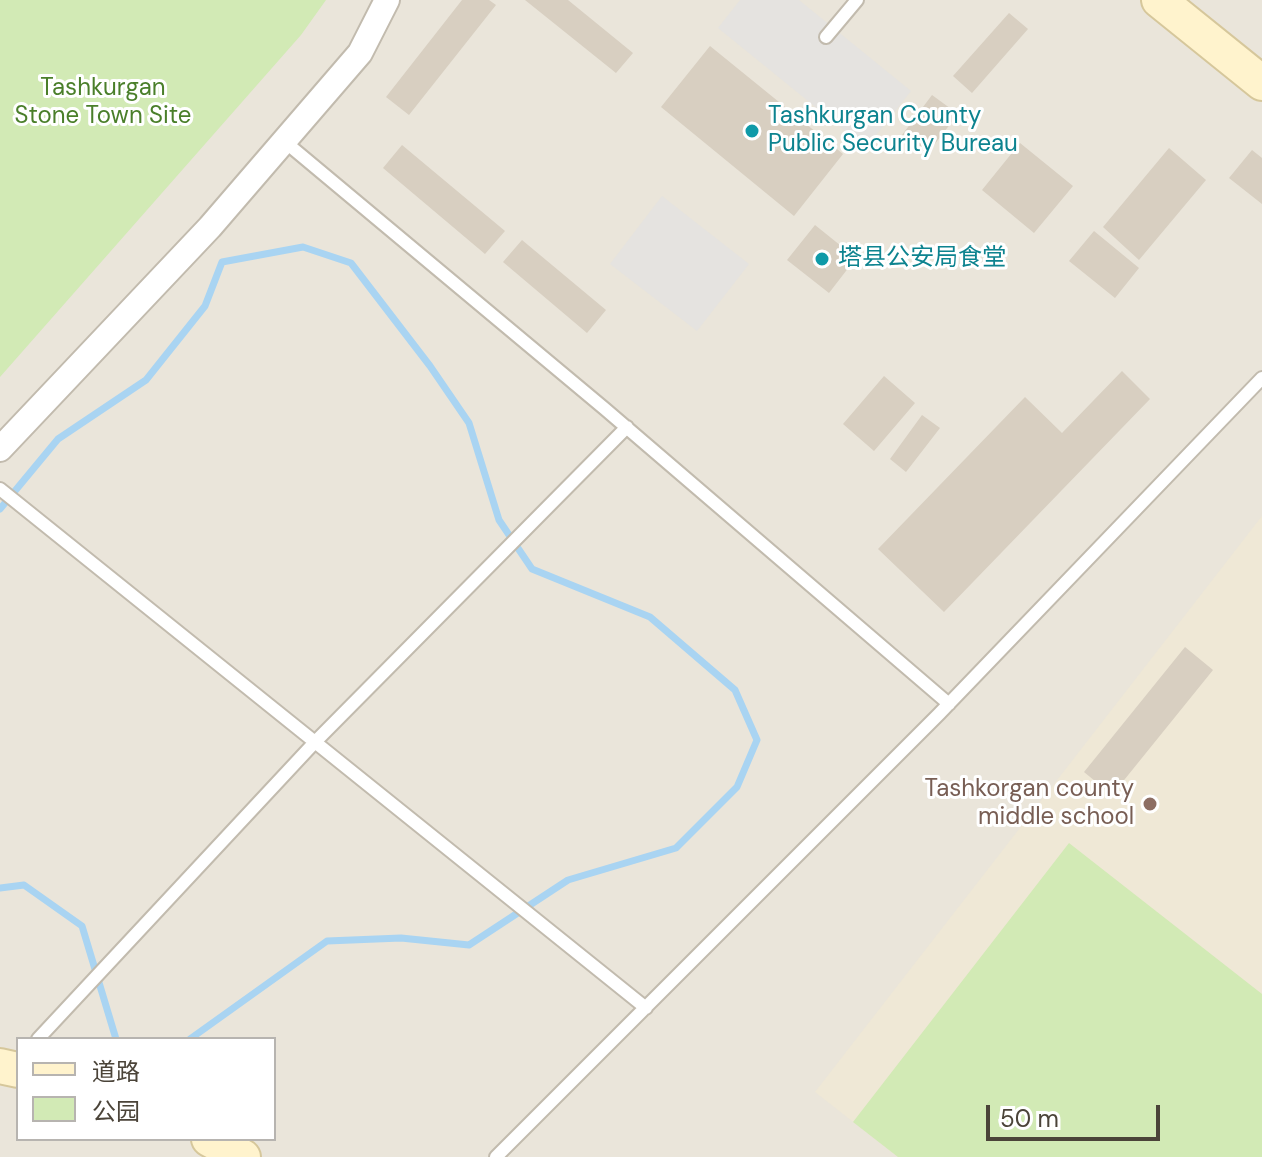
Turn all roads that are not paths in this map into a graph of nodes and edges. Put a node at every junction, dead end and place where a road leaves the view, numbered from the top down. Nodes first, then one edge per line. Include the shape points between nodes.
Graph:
1 (387, 0) edge
2 (857, 0) edge
3 (1159, 0) edge
4 (826, 37) dead end
5 (1262, 83) edge
6 (284, 141) junction
7 (1262, 378) edge
8 (627, 427) junction
9 (0, 449) edge
10 (0, 489) edge
11 (949, 704) junction
12 (315, 742) junction
13 (646, 1008) junction
14 (40, 1037) edge
15 (213, 1141) edge
16 (243, 1157) edge
17 (496, 1157) edge

1 - 6 street via 360,53
2 - 4 lane
3 - 5 main road
6 - 8 lane
6 - 9 street
7 - 11 lane
8 - 11 lane
8 - 12 lane
10 - 12 lane
11 - 13 lane
12 - 13 lane
12 - 14 lane
13 - 17 lane
15 - 16 main road

